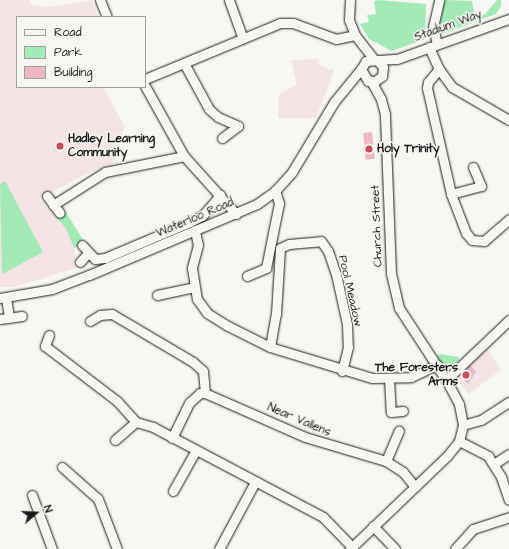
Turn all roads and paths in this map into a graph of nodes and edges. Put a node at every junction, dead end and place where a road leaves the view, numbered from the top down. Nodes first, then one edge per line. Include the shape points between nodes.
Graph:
1 (229, 0) edge
2 (350, 0) edge
3 (439, 0) edge
4 (102, 1) edge
5 (107, 16) edge
6 (509, 19) edge
7 (356, 38) junction
8 (243, 39) junction
9 (433, 46) junction
10 (397, 59) junction
11 (375, 60) junction
12 (185, 65) junction
13 (361, 68) junction
14 (439, 70) junction
15 (383, 72) junction
16 (146, 79) edge
17 (370, 81) junction
18 (347, 87) junction
19 (146, 88) edge
20 (509, 120) edge
21 (222, 138) dead end
22 (184, 156) junction
23 (473, 168) dead end
24 (275, 191) junction
25 (451, 194) junction
26 (220, 195) junction
27 (47, 196) dead end
28 (53, 205) junction
29 (60, 213) dead end
30 (236, 214) junction
31 (509, 218) edge
32 (195, 231) junction
33 (82, 245) dead end
34 (88, 253) junction
35 (80, 262) dead end
36 (247, 276) dead end
37 (194, 287) junction
38 (157, 295) dead end
39 (3, 298) edge
40 (100, 305) dead end
41 (103, 315) junction
42 (22, 316) dead end
43 (4, 319) edge
44 (509, 320) edge
45 (90, 321) dead end
46 (49, 335) dead end
47 (270, 347) junction
48 (437, 365) junction
49 (342, 371) junction
50 (389, 378) junction
51 (446, 380) junction
52 (205, 393) junction
53 (509, 402) edge
54 (403, 411) dead end
55 (136, 422) junction
56 (462, 425) junction
57 (399, 431) dead end
58 (172, 438) junction
59 (115, 440) dead end
60 (459, 441) junction
61 (196, 450) junction
62 (509, 454) edge
63 (386, 461) junction
64 (494, 464) junction
65 (62, 467) dead end
66 (255, 482) junction
67 (415, 487) junction
68 (173, 491) dead end
69 (32, 495) dead end
70 (509, 500) edge
71 (509, 517) edge
72 (373, 526) junction
73 (351, 548) edge
74 (52, 549) edge
75 (117, 549) edge
76 (219, 549) edge
77 (395, 549) edge
78 (455, 549) edge

1 - 8 street
2 - 7 street via 350,20
3 - 9 street via 433,27
4 - 5 street
6 - 9 street, Stadium Way
7 - 8 street via 336,39 293,22 280,23
7 - 11 street
7 - 13 street
8 - 12 street
9 - 10 street, Stadium Way
9 - 14 street
10 - 11 street, Stadium Way
10 - 15 street, Stadium Way
11 - 13 street via 366,60
11 - 15 street
12 - 16 street
12 - 21 street via 209,109 218,117 238,126
13 - 17 street
13 - 18 street, Waterloo Road
14 - 20 street via 452,87
14 - 25 street via 428,82 428,92
15 - 17 street via 379,79
17 - 18 street
17 - 48 street, Church Street via 381,99 385,114 391,273 399,308
18 - 24 street, Waterloo Road via 292,172
19 - 22 street
22 - 26 street
22 - 28 street via 105,172
23 - 25 street via 481,186
24 - 30 street, Waterloo Road
24 - 36 street via 279,203 266,268
25 - 31 street via 466,233 472,240 488,240
26 - 30 street
26 - 34 street via 202,216 148,241 105,258 95,259
27 - 28 street
28 - 29 street
30 - 32 street, Waterloo Road
32 - 37 street via 198,245 192,268
32 - 39 street, Waterloo Road via 52,289
33 - 34 street
34 - 35 street
37 - 38 street
37 - 47 street via 197,299 207,313
39 - 43 street
40 - 41 street
41 - 45 street
41 - 52 street via 112,314 199,366 205,380
42 - 43 street
44 - 51 street
46 - 55 street via 45,346 117,402
47 - 49 street
47 - 49 street, Pool Meadow via 276,314 280,248 289,244 321,241 328,251 336,274 347,324 348,347
48 - 50 street via 411,377
48 - 51 street, Church Street
49 - 50 street
50 - 54 street via 391,412
51 - 56 street, Church Street via 459,404
52 - 58 street via 200,393 189,403
52 - 63 street, Near Vallens via 305,437
53 - 56 street via 481,420
55 - 58 street
55 - 59 street
56 - 60 street, Church Street
57 - 63 street
58 - 61 street
60 - 64 street via 479,449
60 - 67 street
61 - 66 street
61 - 68 street
62 - 64 street
63 - 67 street, Near Vallens via 403,472
64 - 70 street
65 - 75 street via 98,499
66 - 73 street via 323,517
66 - 76 street
67 - 72 street
69 - 74 street
71 - 78 street via 473,529
72 - 73 street
72 - 77 street

